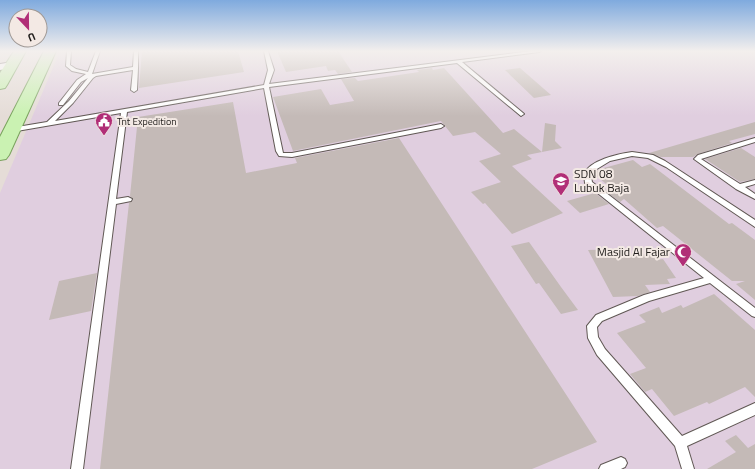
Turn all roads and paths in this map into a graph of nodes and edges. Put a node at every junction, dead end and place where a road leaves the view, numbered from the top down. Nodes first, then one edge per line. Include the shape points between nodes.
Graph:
1 (4, 73) edge
2 (39, 73) edge
3 (86, 73) edge
4 (107, 73) edge
5 (136, 73) edge
6 (270, 73) edge
7 (367, 73) edge
8 (472, 73) edge
9 (90, 74) joint
10 (0, 85) edge
11 (266, 86) junction
12 (134, 90) dead end
13 (124, 111) junction
14 (521, 114) dead end
15 (47, 124) junction
16 (36, 126) junction
17 (441, 126) dead end
18 (12, 130) junction
19 (755, 140) edge
20 (748, 142) junction
21 (755, 146) edge
22 (0, 155) edge
23 (755, 182) edge
24 (739, 187) junction
25 (755, 197) edge
26 (128, 199) dead end
27 (112, 202) junction
28 (755, 224) edge
29 (711, 279) junction
30 (755, 313) edge
31 (755, 409) edge
32 (680, 443) junction
33 (621, 463) dead end
34 (77, 469) edge
35 (605, 469) edge
36 (688, 469) edge

1 - 10 main road
2 - 18 main road
3 - 9 lane
4 - 15 lane via 91,77 71,102
5 - 12 lane
6 - 11 lane
7 - 11 lane
8 - 14 lane
9 - 16 lane via 80,81 65,101
11 - 13 lane
11 - 17 lane via 278,151 285,156
13 - 15 lane
13 - 27 lane
15 - 16 lane
16 - 18 lane
18 - 22 main road
19 - 20 lane
20 - 21 lane
20 - 24 lane via 697,159
23 - 24 lane
24 - 25 lane
26 - 27 lane
27 - 34 lane
28 - 29 lane via 670,166 652,157 622,155 593,166 587,172 589,183
29 - 30 lane
29 - 32 lane via 647,298 599,318 592,326 593,338 601,352
31 - 32 lane
32 - 36 lane
33 - 35 lane

